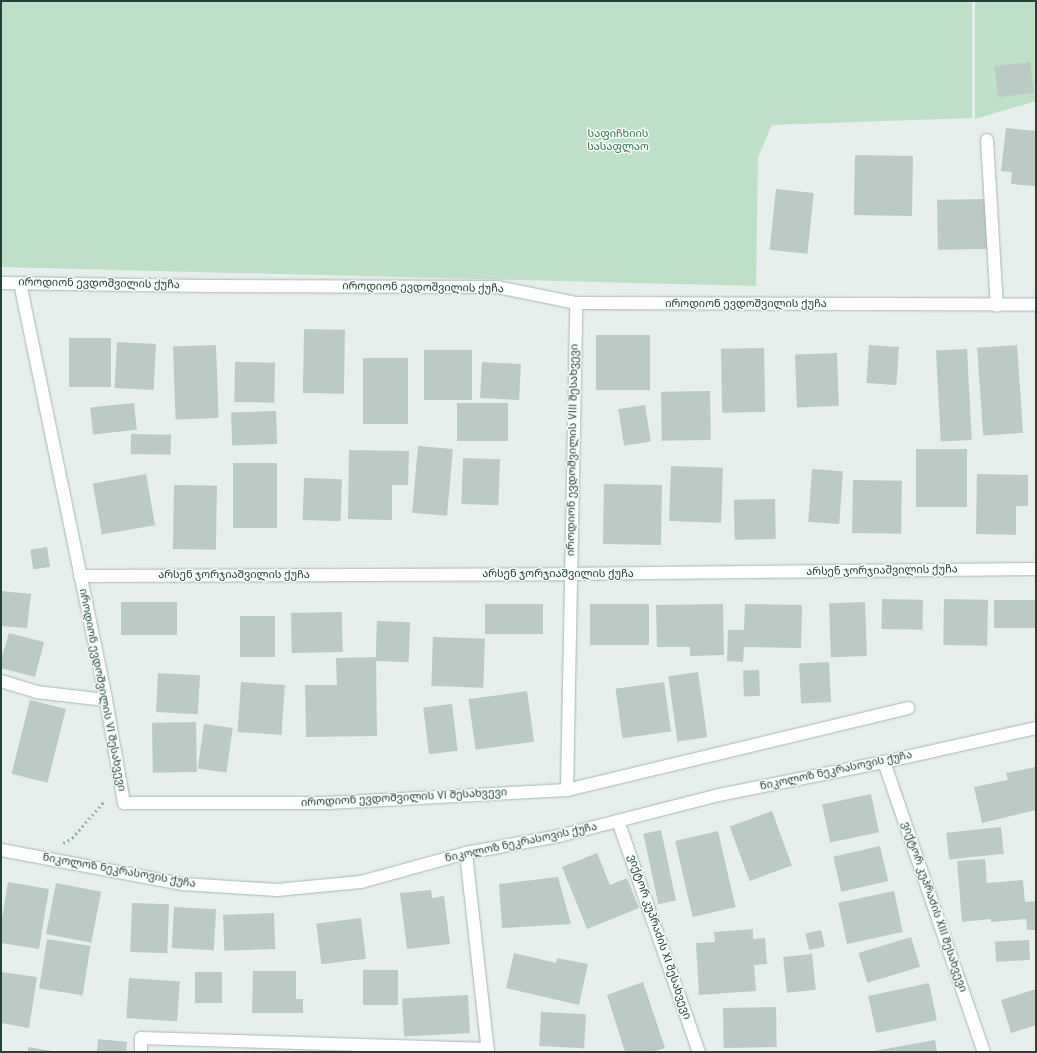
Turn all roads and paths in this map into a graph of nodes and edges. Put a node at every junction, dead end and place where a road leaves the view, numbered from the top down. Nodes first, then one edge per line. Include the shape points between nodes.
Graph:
1 (987, 140) dead end
2 (1, 283) edge
3 (20, 283) junction
4 (576, 302) junction
5 (1036, 305) edge
6 (998, 306) junction
7 (1036, 569) edge
8 (570, 574) junction
9 (80, 576) junction
10 (1, 681) edge
11 (106, 700) junction
12 (908, 708) dead end
13 (1036, 728) edge
14 (884, 762) junction
15 (120, 783) junction
16 (567, 790) junction
17 (618, 821) junction
18 (1, 853) edge
19 (466, 853) junction
20 (49, 859) junction
21 (488, 1051) edge
22 (141, 1052) edge
23 (699, 1052) edge
24 (984, 1052) edge

1 - 6 street
2 - 3 street, იროდიონ ევდოშვილის ქუჩა
3 - 4 street, იროდიონ ევდოშვილის ქუჩა via 497,287
3 - 9 street, იროდიონ ევდოშვილის VI შესახვევი
4 - 6 street, იროდიონ ევდოშვილის ქუჩა
4 - 8 street, იროდიონ ევდოშვილის VIII შესახვევი
5 - 6 street, იროდიონ ევდოშვილის ქუჩა
7 - 8 street, არსენ ჯორჯიაშვილის ქუჩა
8 - 9 street, არსენ ჯორჯიაშვილის ქუჩა
8 - 16 street, იროდიონ ევდოშვილის VIII შესახვევი
9 - 11 street, იროდიონ ევდოშვილის VI შესახვევი
10 - 11 street via 36,692
11 - 15 street, იროდიონ ევდოშვილის VI შესახვევი
12 - 16 street
13 - 14 street, ნიკოლოზ ნეკრასოვის ქუჩა
14 - 17 street, ნიკოლოზ ნეკრასოვის ქუჩა via 719,795
14 - 24 street, ვიქტორ კუპრაძის XIII შესახვევი
15 - 16 street, იროდიონ ევდოშვილის VI შესახვევი via 124,803 328,803
15 - 20 path via 72,838 50,852
17 - 19 street, ნიკოლოზ ნეკრასოვის ქუჩა via 559,836
17 - 23 street, ვიქტორ კუპრაძის XI შესახვევი
18 - 20 street, ნიკოლოზ ნეკრასოვის ქუჩა
19 - 20 street, ნიკოლოზ ნეკრასოვის ქუჩა via 361,882 277,890 183,884
19 - 21 street
21 - 22 street via 141,1038

